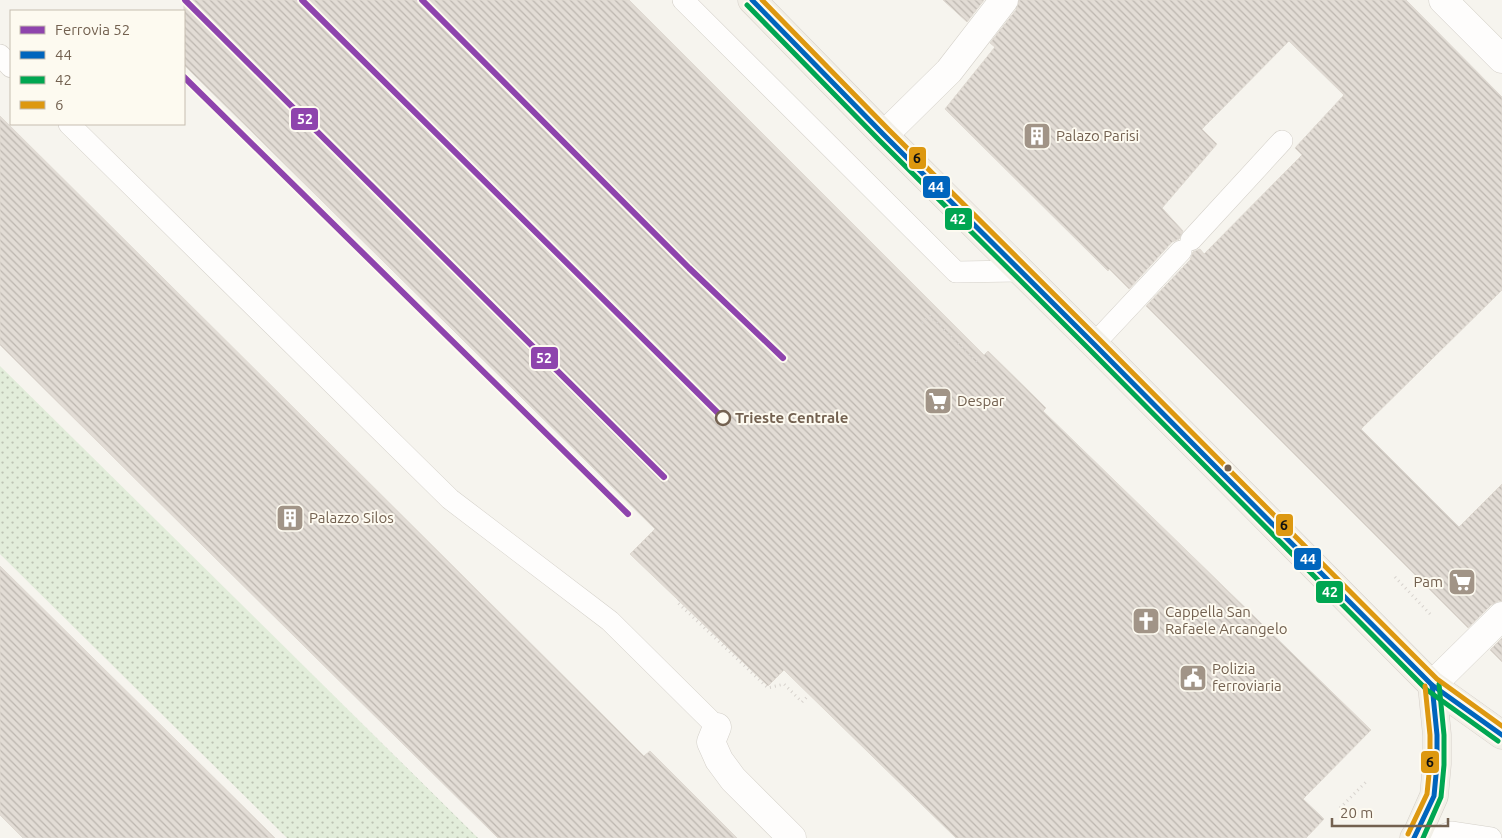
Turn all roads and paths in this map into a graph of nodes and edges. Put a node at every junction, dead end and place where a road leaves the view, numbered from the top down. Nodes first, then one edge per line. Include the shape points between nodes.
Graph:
1 (682, 0) edge
2 (752, 0) edge
3 (1004, 0) edge
4 (1443, 0) edge
5 (0, 55) edge
6 (1502, 58) edge
7 (10, 66) edge
8 (70, 125) edge
9 (884, 135) junction
10 (1282, 141) dead end
11 (1020, 271) junction
12 (922, 323) dead end
13 (1094, 344) junction
14 (976, 362) dead end
15 (1052, 444) dead end
16 (1041, 455) dead end
17 (1395, 577) dead end
18 (679, 600) dead end
19 (1430, 614) dead end
20 (1502, 616) edge
21 (1432, 685) junction
22 (809, 695) dead end
23 (717, 727) joint
24 (1502, 735) edge
25 (1367, 780) dead end
26 (1340, 808) dead end
27 (792, 838) edge
28 (1414, 838) edge
29 (1435, 838) edge
30 (1491, 838) edge

1 - 11 lane via 956,272
2 - 9 main road
3 - 9 street via 949,71
4 - 6 street
5 - 7 lane
8 - 23 lane via 450,499 610,621
9 - 11 main road
10 - 13 lane
11 - 13 main road
12 - 14 path via 930,316
13 - 21 main road
15 - 16 path
17 - 19 path
18 - 22 path via 677,602 768,688 784,684 802,702
20 - 21 street
21 - 24 main road
21 - 28 main road via 1437,735 1434,796
23 - 27 street via 711,742 719,760 733,779
25 - 26 path
29 - 30 lane via 1451,832

